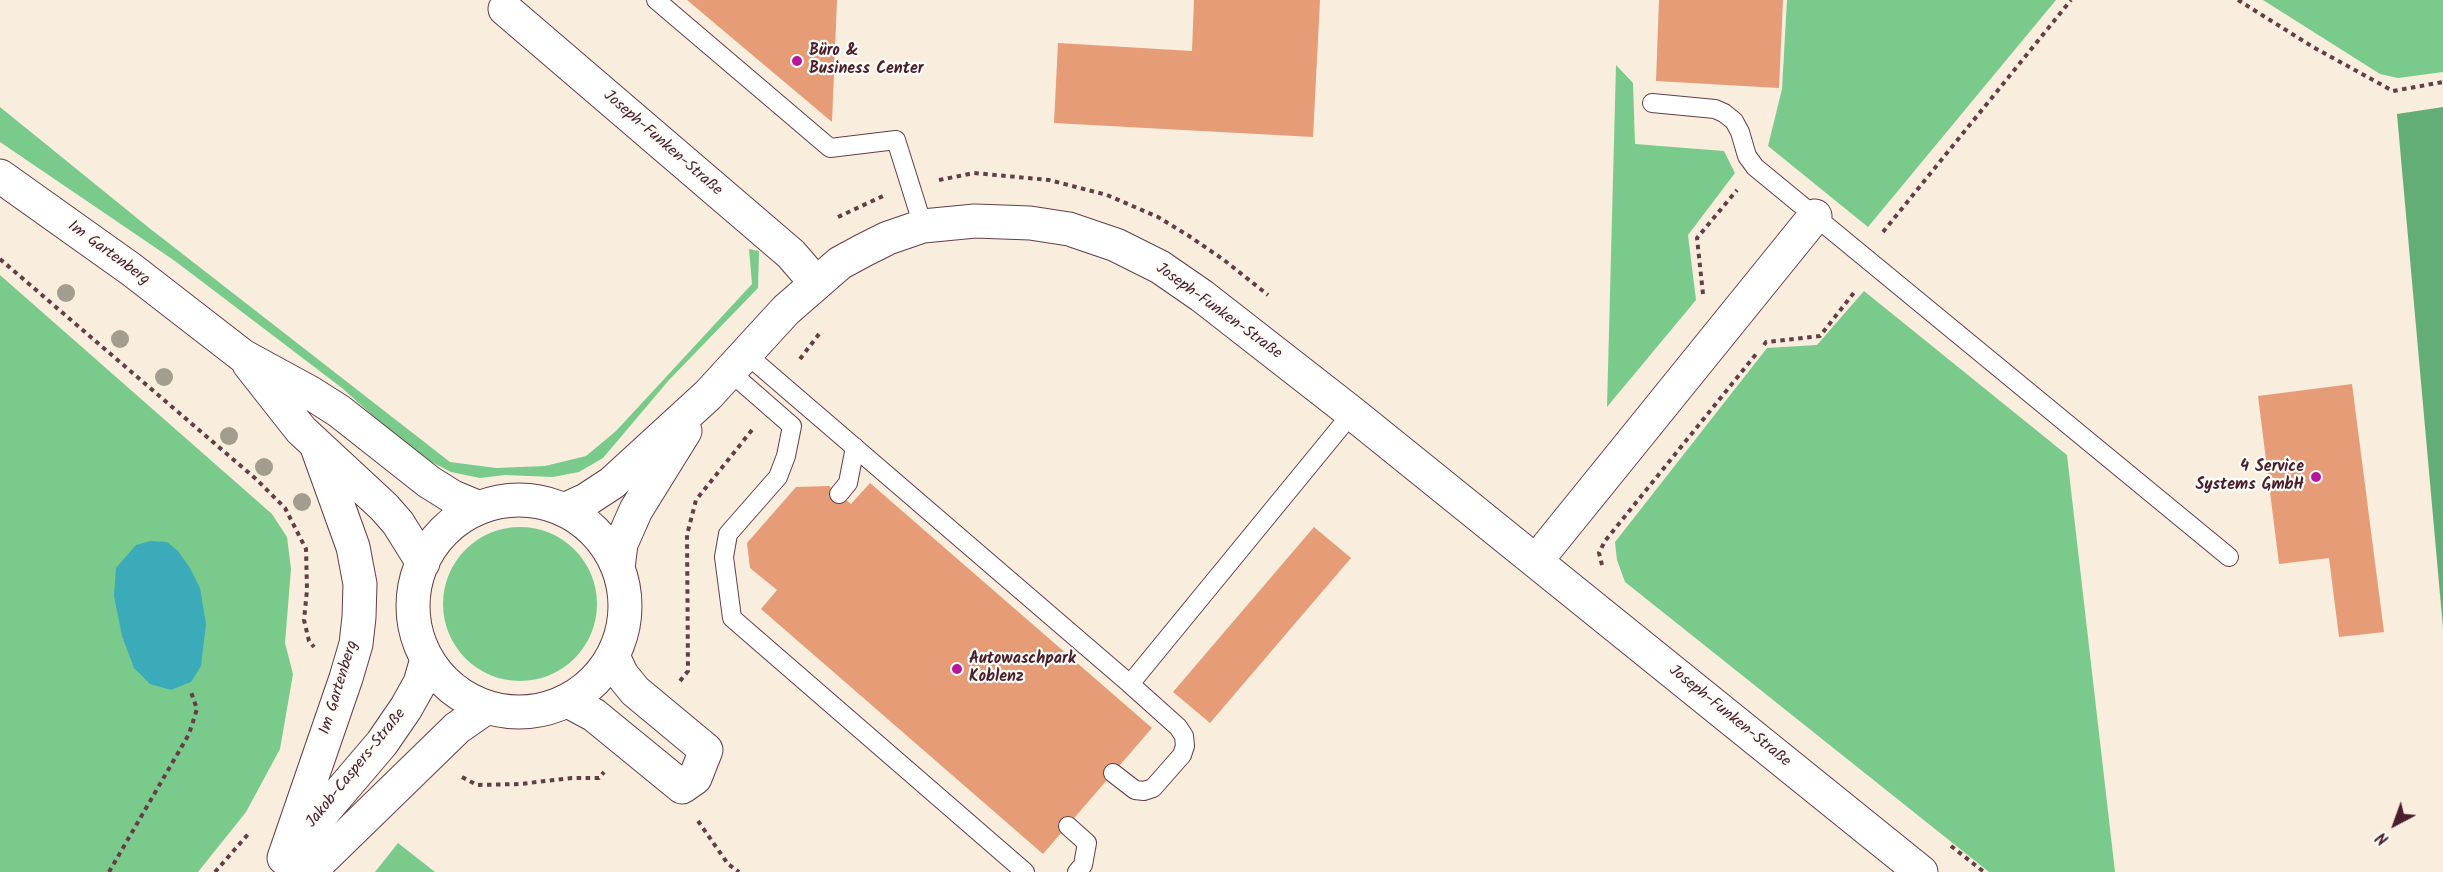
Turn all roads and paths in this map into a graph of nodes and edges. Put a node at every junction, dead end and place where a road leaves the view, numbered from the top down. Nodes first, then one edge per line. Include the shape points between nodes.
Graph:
1 (656, 0) edge
2 (2071, 0) edge
3 (2238, 0) edge
4 (505, 9) dead end
5 (2443, 82) edge
6 (1652, 103) dead end
7 (1755, 167) junction
8 (0, 176) edge
9 (1815, 216) junction
10 (923, 226) junction
11 (0, 259) edge
12 (1869, 261) junction
13 (816, 283) junction
14 (1703, 298) dead end
15 (826, 326) dead end
16 (243, 356) junction
17 (727, 373) junction
18 (783, 385) junction
19 (769, 406) junction
20 (1352, 413) junction
21 (317, 447) junction
22 (855, 447) junction
23 (839, 494) dead end
24 (477, 507) junction
25 (564, 510) junction
26 (2229, 557) dead end
27 (1536, 561) junction
28 (423, 563) junction
29 (618, 568) junction
30 (1605, 570) dead end
31 (613, 656) junction
32 (428, 659) junction
33 (346, 678) junction
34 (1130, 684) junction
35 (192, 692) dead end
36 (568, 701) junction
37 (487, 706) junction
38 (657, 709) junction
39 (628, 742) junction
40 (432, 752) junction
41 (1113, 773) dead end
42 (695, 778) junction
43 (1068, 826) dead end
44 (1946, 842) dead end
45 (289, 867) edge
46 (109, 872) edge
47 (739, 872) edge
48 (1025, 872) edge
49 (1077, 872) edge
50 (1921, 872) edge
51 (1984, 872) edge

1 - 10 lane via 830,147 896,140
2 - 12 path
3 - 5 path via 2393,91
4 - 13 street, Joseph-Funken-Straße via 790,254
6 - 7 lane via 1724,113 1740,132 1747,156
7 - 9 lane
7 - 14 path via 1697,238
8 - 16 street, Im Gartenberg via 132,270
9 - 12 lane
9 - 27 street
10 - 13 street, Joseph-Funken-Straße via 864,250
10 - 20 street, Joseph-Funken-Straße via 975,220 1030,223 1116,245 1160,267 1202,296
11 - 33 path via 285,508 306,549 304,620 309,641
12 - 26 lane
12 - 30 path via 1820,336 1766,342 1605,541 1599,553
13 - 17 street, Joseph-Funken-Straße
15 - 18 path
16 - 21 street, Im Gartenberg
16 - 24 street, Im Gartenberg via 339,411 429,482
17 - 18 lane
17 - 19 lane
17 - 25 street, Joseph-Funken-Straße via 612,483
17 - 29 street, Joseph-Funken-Straße via 636,510 621,544
18 - 22 lane
19 - 38 path via 696,500 687,535 688,671
19 - 48 lane via 792,426 778,477 728,534 724,557 732,618
20 - 27 street, Joseph-Funken-Straße
20 - 34 lane
21 - 28 street, Im Gartenberg via 384,507
21 - 33 street, Im Gartenberg via 353,547 360,584 356,644
22 - 23 lane via 848,483
22 - 34 lane
24 - 25 street via 520,498
24 - 28 street via 436,540
25 - 29 street via 586,524 605,544
27 - 50 street, Joseph-Funken-Straße
28 - 32 street via 415,586 414,611 418,636
29 - 31 street via 625,612
31 - 36 street via 586,689
31 - 38 street via 635,691
32 - 37 street via 443,680 463,696
32 - 45 street, Jakob-Caspers-Straße via 414,696
33 - 45 street, Im Gartenberg
34 - 41 lane via 1178,727 1185,746 1182,755 1153,788 1135,790
35 - 46 path via 197,709 189,734
36 - 37 street via 542,710 514,712
36 - 39 street via 594,714
37 - 40 street, Jakob-Caspers-Straße via 470,716
38 - 42 street via 706,750
39 - 40 path via 599,778 519,784 477,785 466,781
39 - 42 street via 682,787
40 - 45 street, Jakob-Caspers-Straße
42 - 47 path via 689,808 728,864
43 - 49 lane via 1087,843 1083,865
44 - 51 path

